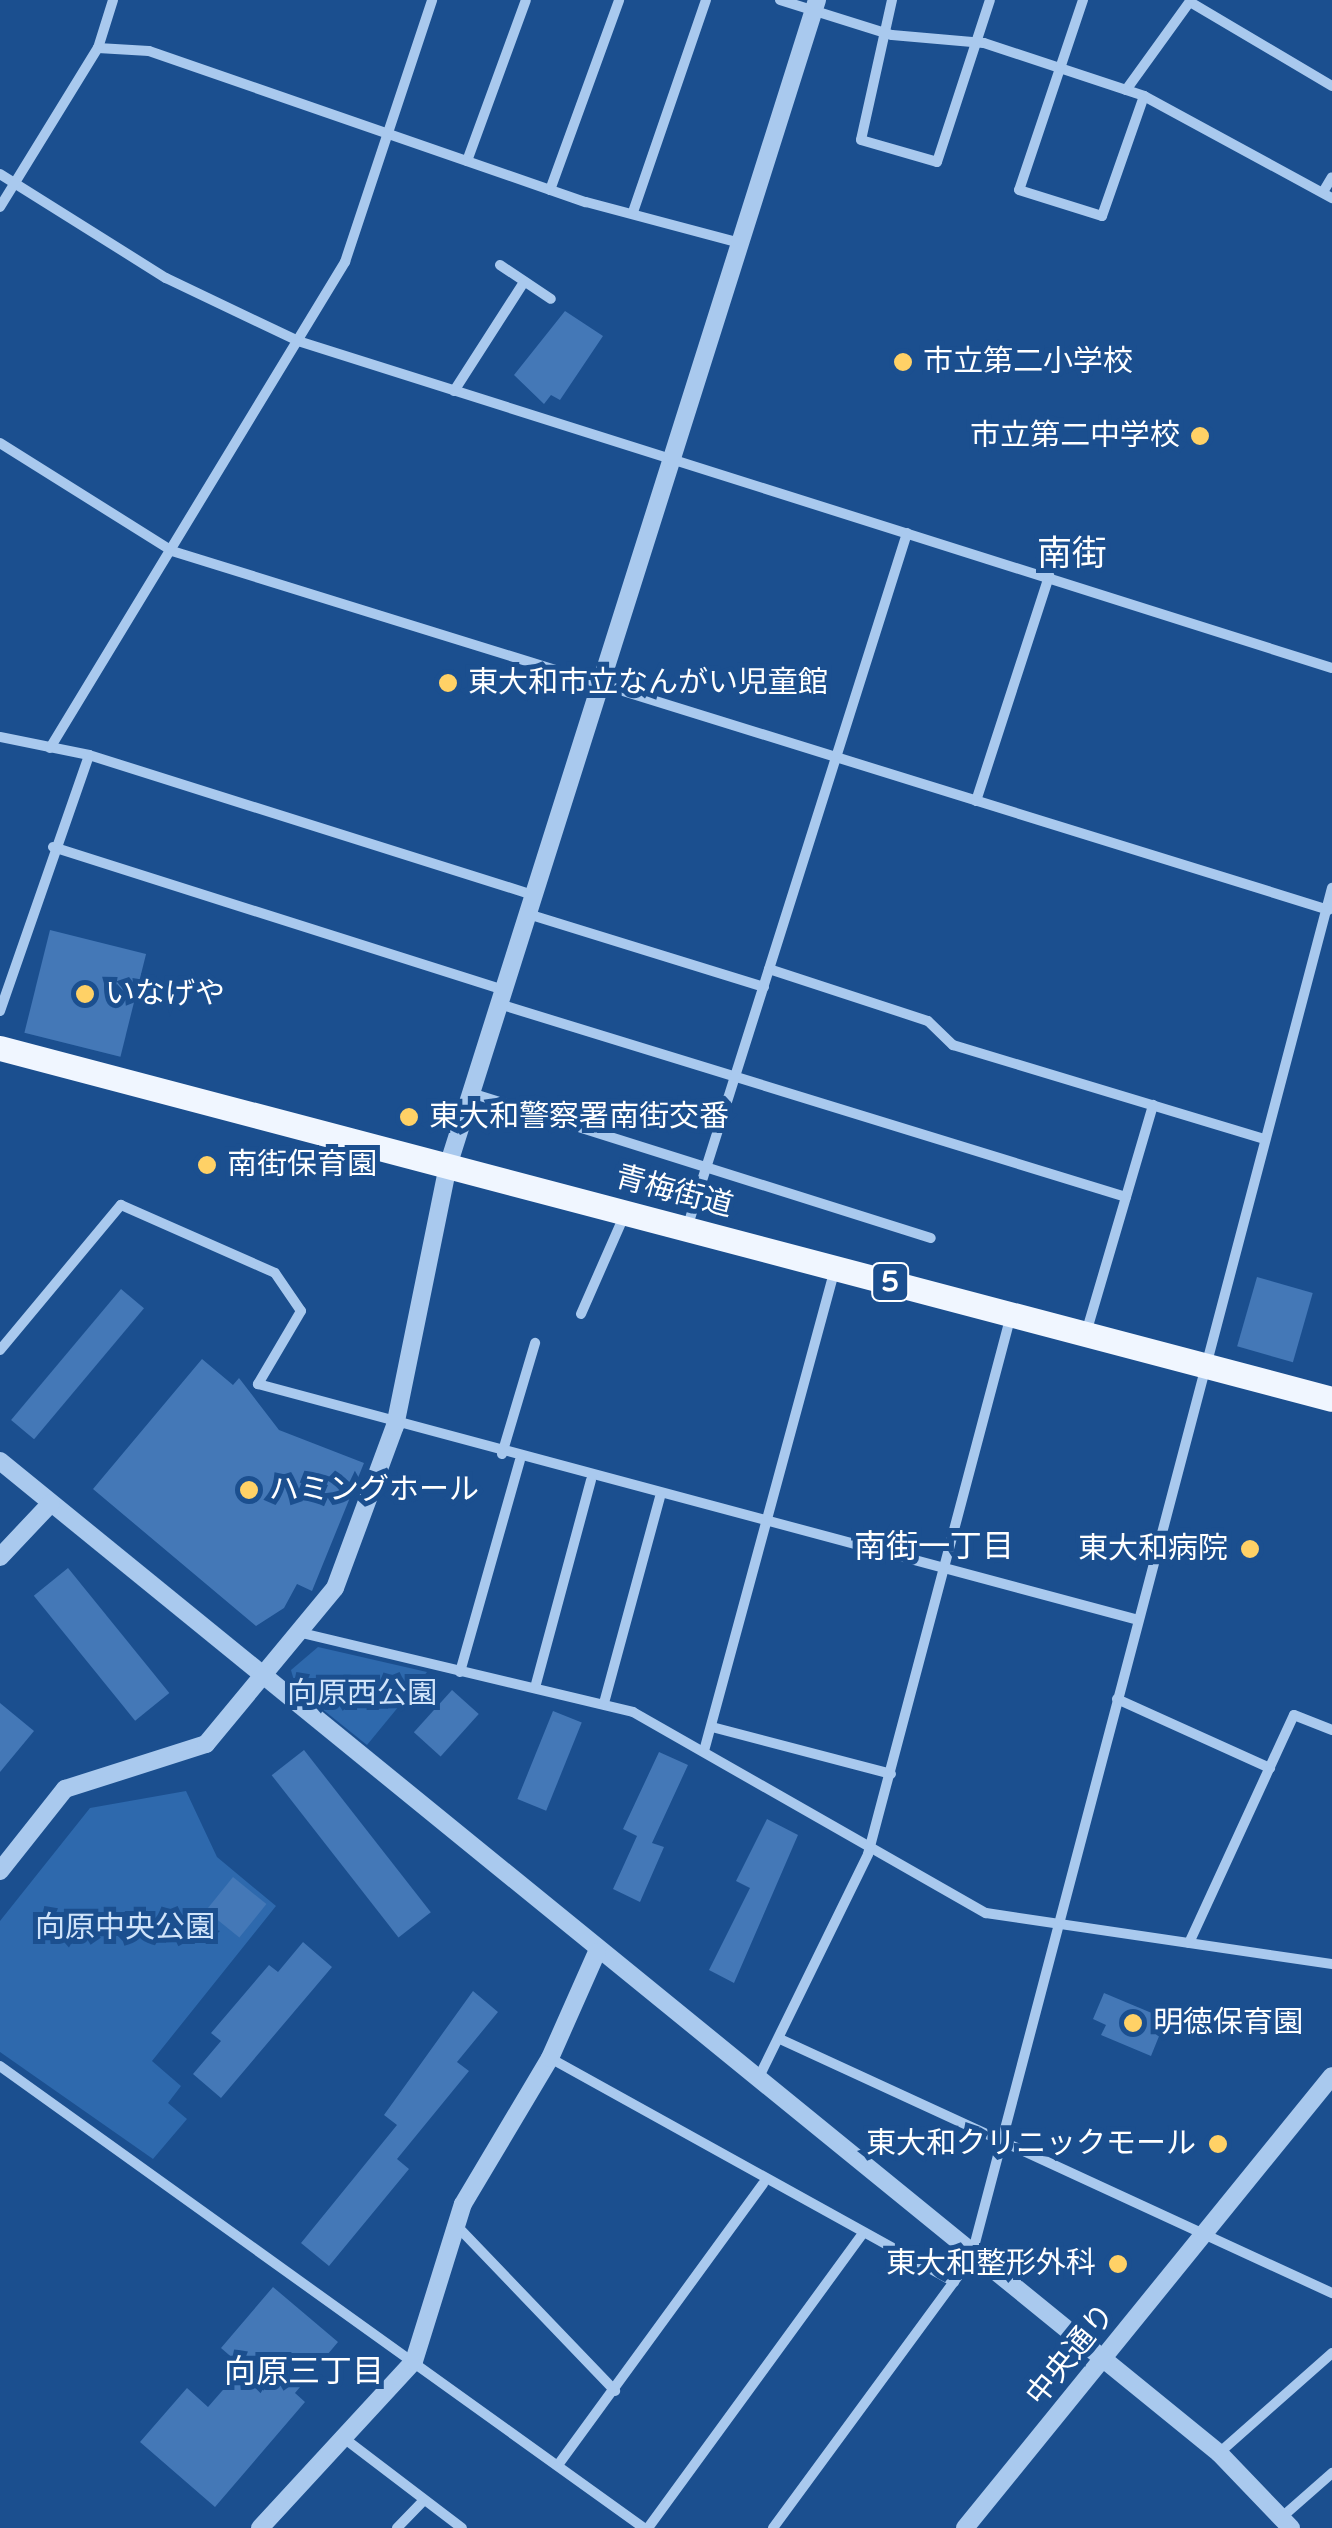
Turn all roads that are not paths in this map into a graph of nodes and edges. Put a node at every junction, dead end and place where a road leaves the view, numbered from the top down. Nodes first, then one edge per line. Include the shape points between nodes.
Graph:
1 (113, 0) edge
2 (432, 0) edge
3 (526, 0) edge
4 (619, 0) edge
5 (706, 0) edge
6 (780, 0) edge
7 (892, 0) edge
8 (990, 0) edge
9 (1083, 0) edge
10 (1190, 1) edge
11 (815, 6) edge
12 (883, 32) junction
13 (976, 43) junction
14 (98, 48) junction
15 (1058, 68) junction
16 (1332, 86) edge
17 (1126, 90) junction
18 (1144, 96) junction
19 (390, 134) junction
20 (468, 161) junction
21 (0, 174) edge
22 (1332, 177) edge
23 (14, 183) junction
24 (550, 190) junction
25 (1328, 195) edge
26 (0, 206) edge
27 (634, 212) junction
28 (740, 243) junction
29 (500, 265) dead end
30 (524, 282) junction
31 (551, 299) dead end
32 (298, 341) junction
33 (454, 391) junction
34 (0, 444) edge
35 (672, 460) junction
36 (907, 534) junction
37 (172, 552) junction
38 (1049, 576) junction
39 (1332, 668) edge
40 (600, 686) junction
41 (0, 737) edge
42 (50, 748) junction
43 (89, 755) junction
44 (836, 758) junction
45 (976, 802) junction
46 (53, 847) junction
47 (1332, 888) edge
48 (531, 904) junction
49 (1329, 910) edge
50 (769, 970) junction
51 (764, 987) junction
52 (501, 997) junction
53 (0, 1011) edge
54 (0, 1048) edge
55 (735, 1076) junction
56 (471, 1094) junction
57 (1154, 1105) junction
58 (1266, 1140) junction
59 (448, 1166) junction
60 (706, 1168) junction
61 (1126, 1197) junction
62 (626, 1213) junction
63 (687, 1229) junction
64 (931, 1238) dead end
65 (836, 1268) junction
66 (581, 1314) dead end
67 (1011, 1314) junction
68 (1086, 1334) junction
69 (535, 1343) dead end
70 (0, 1350) edge
71 (1206, 1366) junction
72 (1332, 1399) edge
73 (395, 1426) junction
74 (502, 1454) junction
75 (520, 1460) junction
76 (0, 1461) edge
77 (591, 1480) junction
78 (660, 1497) junction
79 (51, 1503) junction
80 (767, 1524) junction
81 (0, 1558) edge
82 (944, 1570) junction
83 (1138, 1620) junction
84 (306, 1634) junction
85 (460, 1672) junction
86 (262, 1682) junction
87 (536, 1684) junction
88 (1117, 1699) junction
89 (604, 1703) junction
90 (712, 1727) junction
91 (1332, 1730) edge
92 (704, 1751) junction
93 (1270, 1768) junction
94 (891, 1774) junction
95 (868, 1854) junction
96 (0, 1872) edge
97 (1058, 1923) junction
98 (1189, 1942) junction
99 (597, 1952) junction
100 (1332, 1964) edge
101 (780, 2040) junction
102 (550, 2058) junction
103 (0, 2066) edge
104 (1332, 2076) edge
105 (756, 2082) junction
106 (1002, 2142) junction
107 (764, 2184) junction
108 (456, 2224) junction
109 (863, 2233) junction
110 (1202, 2236) junction
111 (972, 2258) junction
112 (954, 2282) junction
113 (1332, 2292) edge
114 (1332, 2353) edge
115 (1103, 2359) junction
116 (414, 2361) junction
117 (615, 2390) junction
118 (345, 2438) junction
119 (1219, 2453) junction
120 (558, 2465) junction
121 (1332, 2473) edge
122 (424, 2500) junction
123 (1286, 2522) edge
124 (260, 2528) edge
125 (397, 2528) edge
126 (462, 2528) edge
127 (646, 2528) edge
128 (773, 2528) edge
129 (965, 2528) edge

1 - 14 street
2 - 19 street
3 - 20 street
4 - 24 street
5 - 27 street
6 - 11 street
7 - 12 street
8 - 13 street
9 - 15 street
10 - 16 street
10 - 17 street
11 - 12 street
11 - 28 street
12 - 13 street
12 - 13 street via 879,86 860,140 937,162
13 - 15 street
14 - 19 street via 149,52
14 - 23 street
15 - 17 street
15 - 18 street via 1021,191 1102,216
17 - 18 street
18 - 25 street
19 - 20 street
19 - 32 street via 345,262
20 - 24 street
21 - 23 street
22 - 25 street
23 - 26 street
23 - 32 street via 166,278
24 - 27 street
27 - 28 street
28 - 35 street
29 - 30 street
30 - 31 street
30 - 33 street
32 - 33 street
32 - 37 street
33 - 35 street
34 - 37 street
35 - 36 street
35 - 40 street
36 - 38 street
36 - 44 street
37 - 40 street
37 - 42 street
38 - 39 street
38 - 45 street
40 - 44 street
40 - 48 street
41 - 42 street
42 - 43 street
43 - 46 street
43 - 48 street
44 - 45 street
44 - 50 street
45 - 49 street
46 - 52 street
46 - 53 street
47 - 49 street
48 - 51 street
48 - 52 street
49 - 58 street
50 - 51 street
50 - 57 street via 928,1021 953,1044
51 - 55 street
52 - 55 street
52 - 56 street
54 - 59 main road, 青梅街道 / 5
55 - 60 street
55 - 61 street
56 - 59 street
56 - 60 street
57 - 58 street
57 - 61 street
58 - 71 street
59 - 62 main road, 青梅街道 / 5
59 - 73 street
60 - 63 street
60 - 64 street
61 - 68 street
62 - 63 main road, 青梅街道 / 5
62 - 66 street
63 - 65 main road, 青梅街道 / 5
65 - 67 main road, 青梅街道 / 5
65 - 80 street
67 - 68 main road, 青梅街道 / 5
67 - 82 street
68 - 71 main road, 青梅街道 / 5
69 - 74 street
70 - 73 street via 122,1205 275,1272 300,1311 258,1384
71 - 72 main road, 青梅街道 / 5
71 - 83 street
73 - 74 street
73 - 84 street via 336,1588
74 - 75 street
75 - 77 street
75 - 85 street
76 - 79 street
77 - 78 street
77 - 87 street
78 - 80 street
78 - 89 street
79 - 81 street
79 - 86 street
80 - 82 street
80 - 90 street
82 - 83 street
82 - 94 street
83 - 88 street
84 - 85 street
84 - 86 street
85 - 87 street
86 - 96 street via 188,1755 65,1788
86 - 99 street
87 - 89 street
88 - 93 street
88 - 97 street
89 - 92 street
90 - 92 street
90 - 94 street
91 - 93 street via 1294,1715
92 - 95 street
93 - 98 street
94 - 95 street
95 - 97 street via 882,1852 986,1913
95 - 101 street
97 - 98 street
97 - 106 street
98 - 100 street
99 - 102 street
99 - 105 street
101 - 105 street
101 - 106 street
102 - 107 street
102 - 108 street
103 - 116 street
104 - 110 street, 中央通り
105 - 111 street
106 - 110 street
106 - 111 street
107 - 109 street
107 - 117 street
108 - 116 street
108 - 117 street
109 - 112 street
109 - 127 street
110 - 113 street
110 - 115 street, 中央通り
111 - 112 street
111 - 115 street
112 - 128 street
114 - 119 street
115 - 119 street
115 - 129 street, 中央通り
116 - 118 street
116 - 120 street
117 - 120 street
118 - 122 street
118 - 124 street
119 - 123 street
120 - 127 street
121 - 123 street
122 - 125 street
122 - 126 street

